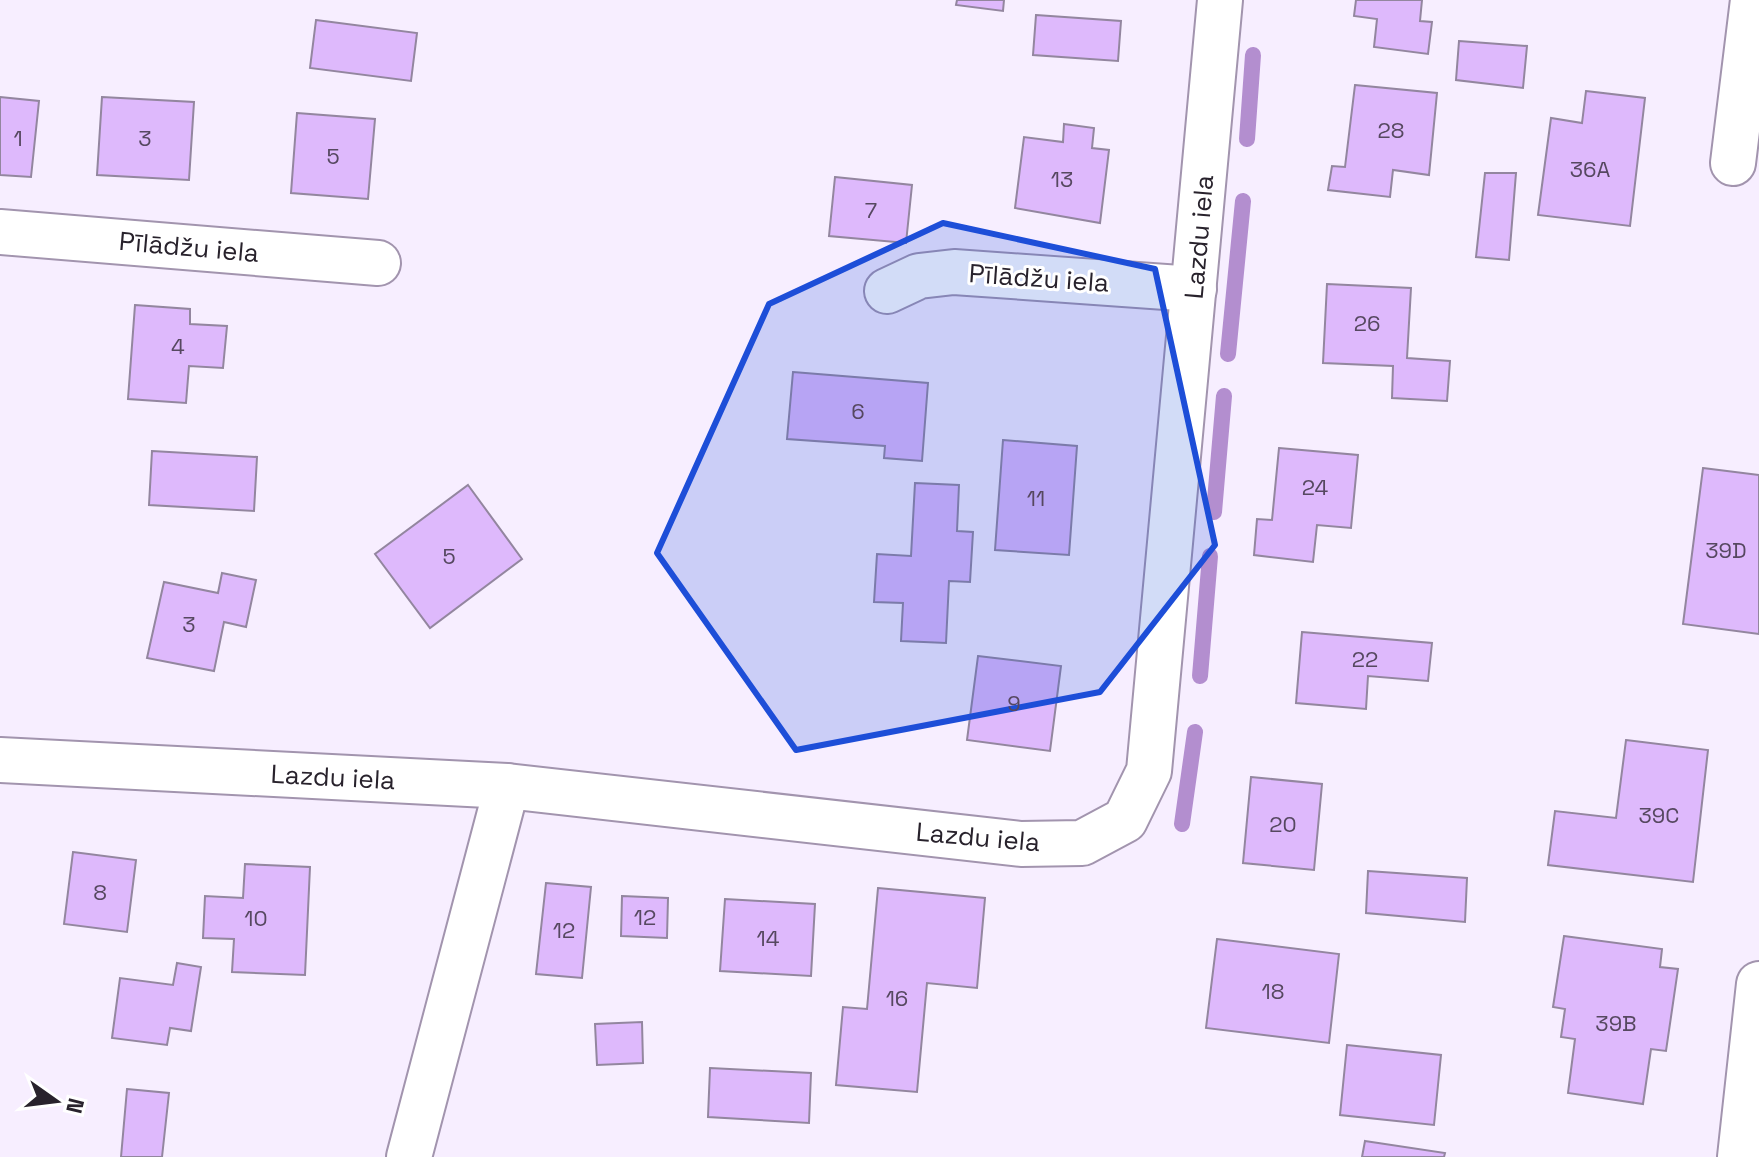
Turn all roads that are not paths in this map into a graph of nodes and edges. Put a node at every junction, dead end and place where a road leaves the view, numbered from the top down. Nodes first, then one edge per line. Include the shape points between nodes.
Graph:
1 (1220, 0) edge
2 (1753, 0) edge
3 (1733, 163) dead end
4 (0, 232) edge
5 (378, 263) dead end
6 (1194, 289) junction
7 (887, 291) dead end
8 (0, 760) edge
9 (507, 786) junction
10 (1759, 984) edge
11 (409, 1157) edge
12 (1740, 1157) edge

1 - 6 street, Lazdu iela
2 - 3 street
4 - 5 street, Pīlādžu iela
6 - 7 street, Pīlādžu iela via 954,272 919,276
6 - 9 street, Lazdu iela via 1149,771 1125,820 1082,843 1021,844
8 - 9 street, Lazdu iela
9 - 11 street
10 - 12 street

